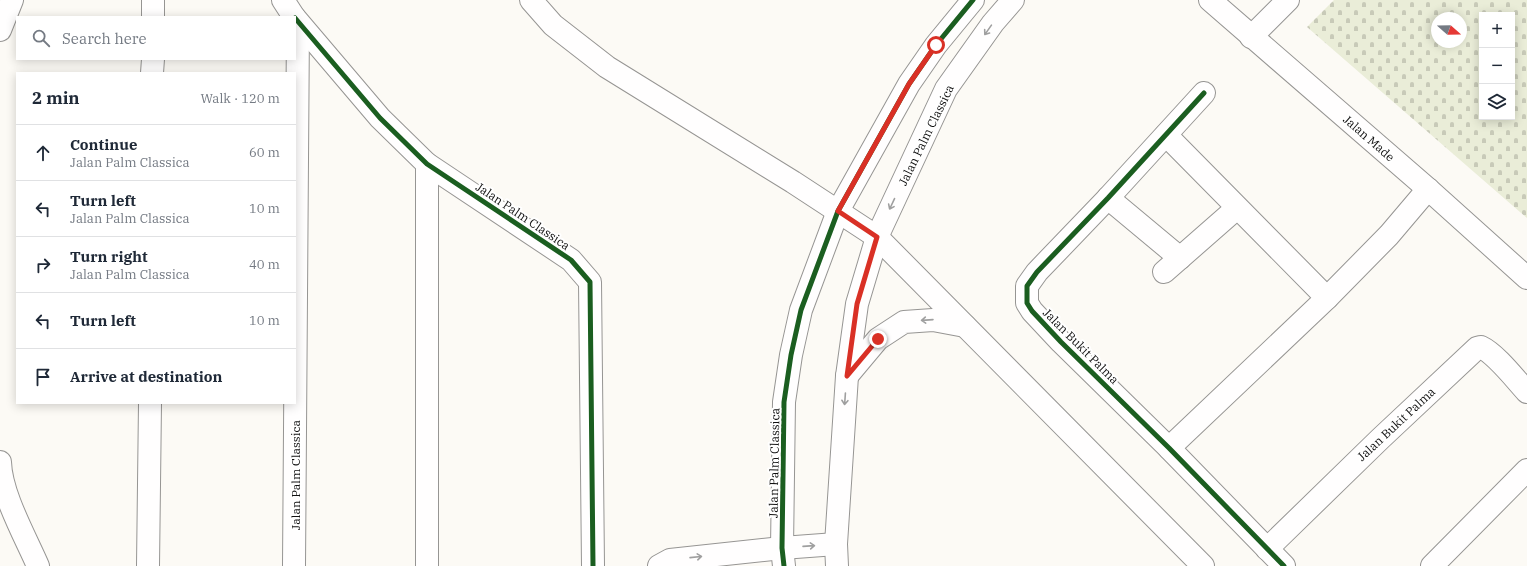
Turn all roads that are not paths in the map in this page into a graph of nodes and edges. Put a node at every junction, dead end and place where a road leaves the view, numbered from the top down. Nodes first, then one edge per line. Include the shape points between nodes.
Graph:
1 (12, 0) edge
2 (153, 0) edge
3 (283, 0) edge
4 (531, 0) edge
5 (973, 0) edge
6 (1013, 0) edge
7 (1210, 0) edge
8 (1288, 0) edge
9 (153, 16) edge
10 (293, 16) edge
11 (296, 20) edge
12 (0, 30) edge
13 (1251, 37) junction
14 (152, 60) edge
15 (296, 60) edge
16 (152, 72) edge
17 (296, 72) edge
18 (1204, 93) dead end
19 (1166, 136) junction
20 (427, 164) junction
21 (1428, 189) junction
22 (1108, 198) junction
23 (1237, 208) junction
24 (838, 211) junction
25 (877, 237) junction
26 (1180, 258) junction
27 (1164, 272) dead end
28 (1527, 278) edge
29 (1327, 298) junction
30 (965, 326) junction
31 (847, 376) junction
32 (1527, 392) edge
33 (150, 404) edge
34 (295, 404) edge
35 (1169, 448) junction
36 (0, 462) edge
37 (1527, 470) edge
38 (836, 544) junction
39 (1267, 549) junction
40 (783, 557) edge
41 (38, 566) edge
42 (148, 566) edge
43 (294, 566) edge
44 (427, 566) edge
45 (593, 566) edge
46 (659, 566) edge
47 (836, 566) edge
48 (1203, 566) edge
49 (1284, 566) edge
50 (1432, 566) edge

1 - 12 street
2 - 9 street
3 - 10 street, Jalan Palm Classica
4 - 24 street via 553,25 607,67
5 - 24 street, Jalan Palm Classica via 936,45 909,84
6 -> 25 street, Jalan Palm Classica via 993,23 946,89
7 - 13 street, Jalan Made
8 - 13 street
11 - 20 street, Jalan Palm Classica via 380,118
13 - 21 street, Jalan Made
14 - 16 street
15 - 17 street, Jalan Palm Classica
18 - 19 street, Jalan Bukit Palma
19 - 22 street, Jalan Bukit Palma
19 - 23 street
20 - 44 street
20 - 45 street, Jalan Palm Classica via 571,260 590,282
21 - 28 street, Jalan Made
21 - 29 street via 1389,235
22 - 26 street
22 - 35 street, Jalan Bukit Palma via 1037,272 1027,286 1028,303 1032,311 1061,342
23 - 26 street
23 - 29 street
24 - 25 street
24 - 40 street, Jalan Palm Classica via 800,310 791,355 784,402
25 - 30 street
25 - 31 street, Jalan Palm Classica via 857,304
26 - 27 street
29 - 35 street
30 -> 31 street via 933,320 904,322 878,339
30 - 48 street
31 -> 38 street, Jalan Palm Classica
32 - 39 street, Jalan Bukit Palma via 1500,362 1485,349 1477,348
33 - 42 street
34 - 43 street, Jalan Palm Classica
35 - 39 street, Jalan Bukit Palma
36 - 41 street via 0,473 9,500
37 - 50 street
40 -> 38 street
38 - 47 street, Jalan Palm Classica
39 - 49 street, Jalan Bukit Palma
46 -> 40 street via 670,560

